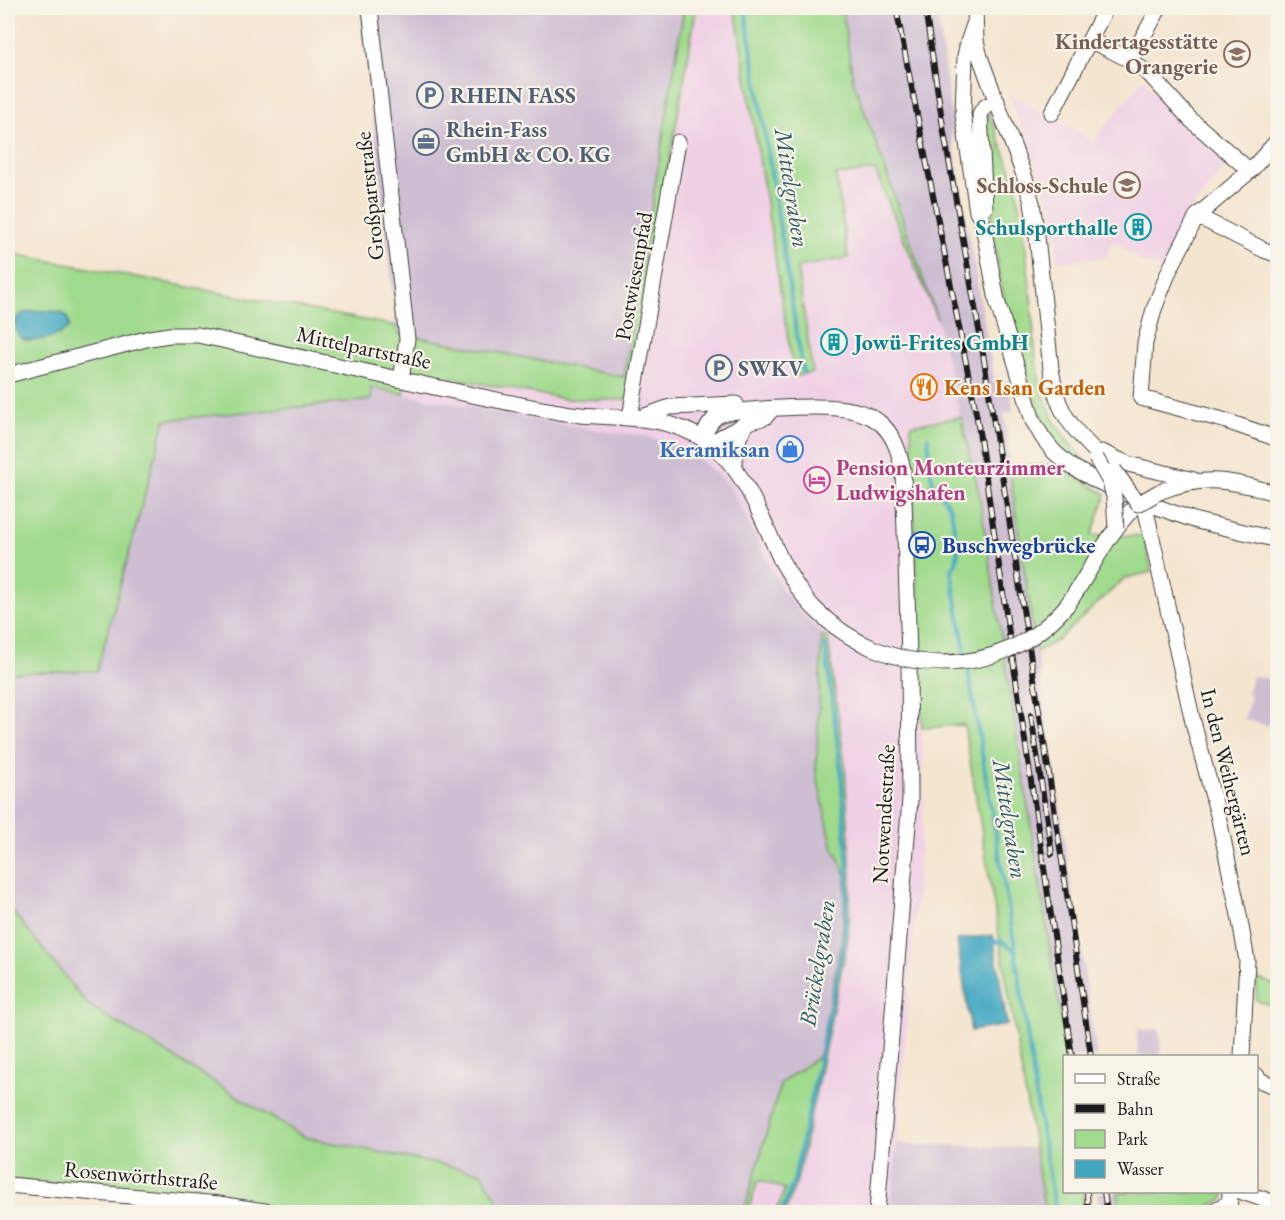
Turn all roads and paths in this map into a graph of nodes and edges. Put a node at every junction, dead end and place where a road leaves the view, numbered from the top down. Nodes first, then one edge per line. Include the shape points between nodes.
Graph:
1 (370, 8) edge
2 (1106, 8) edge
3 (1157, 12) dead end
4 (975, 15) edge
5 (1090, 40) junction
6 (1130, 60) junction
7 (997, 101) junction
8 (1052, 113) dead end
9 (1278, 140) edge
10 (678, 142) dead end
11 (1250, 171) junction
12 (1197, 216) junction
13 (982, 220) junction
14 (1278, 255) edge
15 (8, 375) edge
16 (401, 380) junction
17 (774, 408) junction
18 (636, 418) junction
19 (749, 422) junction
20 (1278, 439) edge
21 (705, 441) junction
22 (1095, 453) junction
23 (734, 466) junction
24 (1197, 481) junction
25 (1278, 494) edge
26 (1141, 503) junction
27 (1116, 528) junction
28 (1278, 540) edge
29 (1242, 1055) edge
30 (1258, 1076) edge
31 (1278, 1087) edge
32 (8, 1185) edge
33 (1248, 1193) edge
34 (1230, 1202) edge
35 (1278, 1204) edge
36 (178, 1207) edge
37 (271, 1212) edge
38 (877, 1212) edge
39 (1211, 1212) edge

1 - 16 street, Großpartstraße via 407,339
2 - 5 street
3 - 6 street
4 - 7 street via 980,57
4 - 13 street via 965,56 963,114 977,212
5 - 6 street
5 - 8 street
6 - 11 street
7 - 13 street via 986,105 980,115 985,212
7 - 22 street via 1032,203 1054,389 1067,419
9 - 11 street
10 - 18 street, Postwiesenpfad
11 - 12 street
12 - 14 street
12 - 20 street via 1154,309 1145,343 1141,398
13 - 26 street via 997,301 1033,421 1054,452 1072,467
15 - 16 street, Mittelpartstraße via 150,338 182,334
16 - 18 street, Mittelpartstraße via 563,413
17 - 18 street via 763,402 670,407
17 - 19 street via 765,417
17 - 21 street via 718,415 712,420
17 - 38 street, Notwendestraße via 834,407 868,415 888,431 900,453 903,470 910,799
18 - 21 street, Mittelpartstraße via 664,422
19 - 21 street
19 - 23 street via 737,440
21 - 23 street, Mittelpartstraße
22 - 24 street
22 - 26 street, bridge
22 - 27 street, bridge via 1110,482
23 - 27 street, Mittelpartstraße, bridge via 781,560 813,608 866,646 924,663 972,661 1031,638 1057,617 1071,599
24 - 25 street via 1232,483
24 - 26 street, Mittelpartstraße, bridge via 1159,492
26 - 27 street, Mittelpartstraße
26 - 28 street
26 - 29 street, In den Weihergärten via 1239,915 1246,961
30 - 31 street
32 - 36 street, Rosenwörthstraße
33 - 35 street
34 - 39 street
36 - 37 street, Rosenwörthstraße via 219,1204

